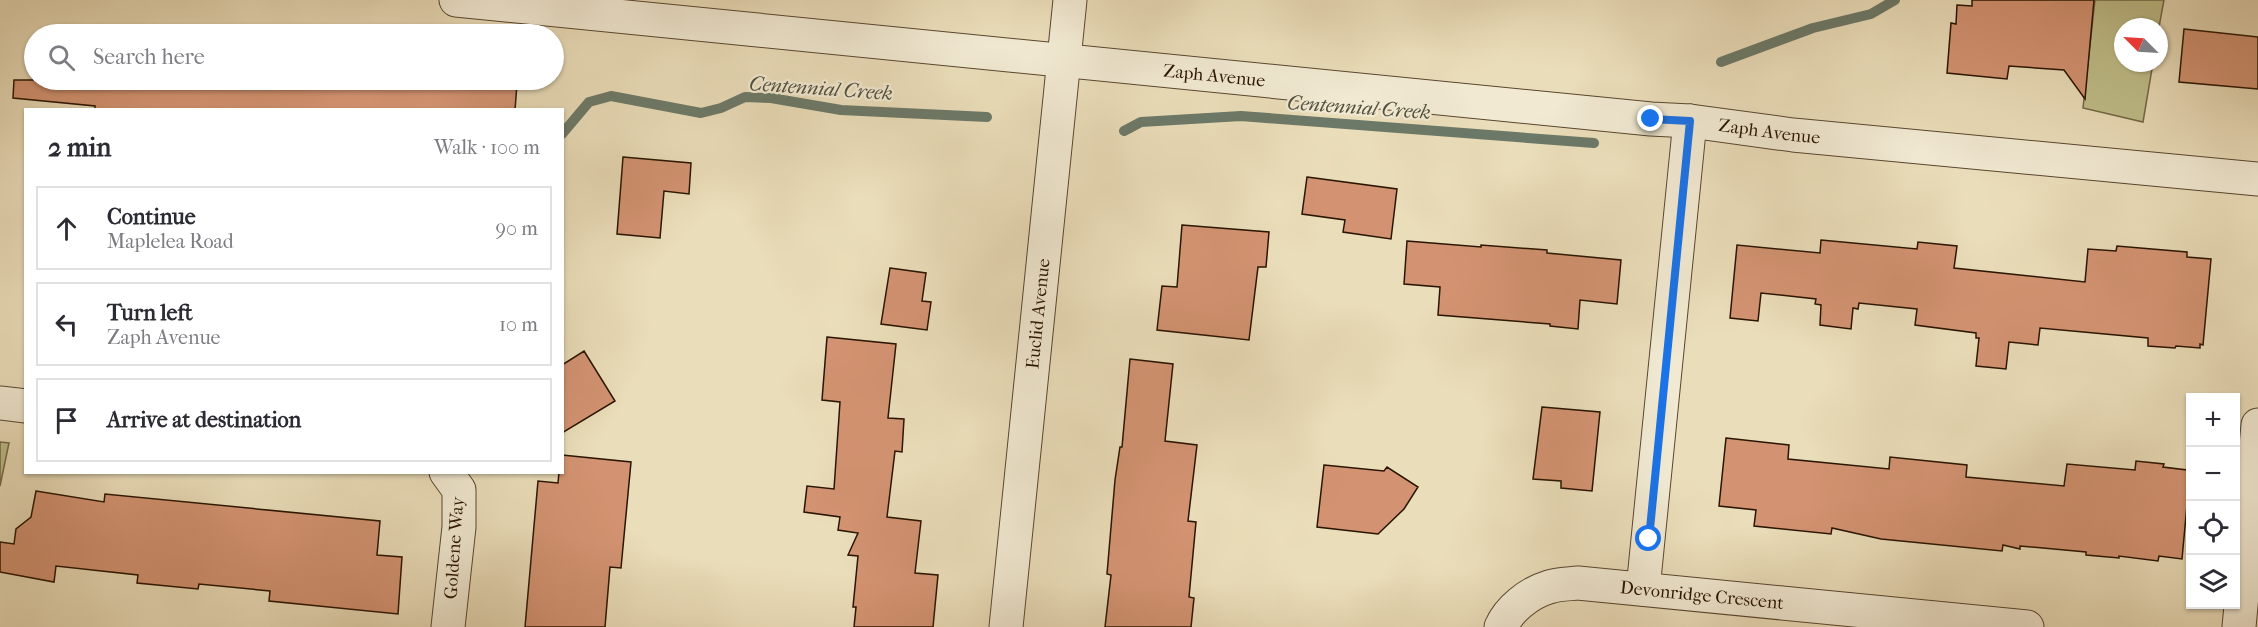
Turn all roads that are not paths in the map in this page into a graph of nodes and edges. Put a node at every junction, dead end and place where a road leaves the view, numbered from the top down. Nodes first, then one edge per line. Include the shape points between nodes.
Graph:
1 (456, 0) edge
2 (1070, 0) edge
3 (504, 2) edge
4 (1063, 62) junction
5 (1690, 121) junction
6 (2258, 179) edge
7 (0, 403) edge
8 (24, 406) edge
9 (2258, 425) edge
10 (447, 474) edge
11 (1643, 589) junction
12 (448, 627) edge
13 (1006, 627) edge
14 (1501, 627) edge
15 (2027, 627) edge
16 (2239, 627) edge

1 - 3 street, Zaph Avenue
2 - 4 street, Euclid Avenue
3 - 4 street, Zaph Avenue
4 - 5 street, Zaph Avenue
4 - 13 street, Euclid Avenue
5 - 6 street, Zaph Avenue via 1793,135
5 - 11 street
7 - 8 street
9 - 16 street
10 - 12 street, Goldene Way via 459,490
11 - 14 street, Devonridge Crescent via 1578,583 1549,587 1506,615
11 - 15 street, Devonridge Crescent

